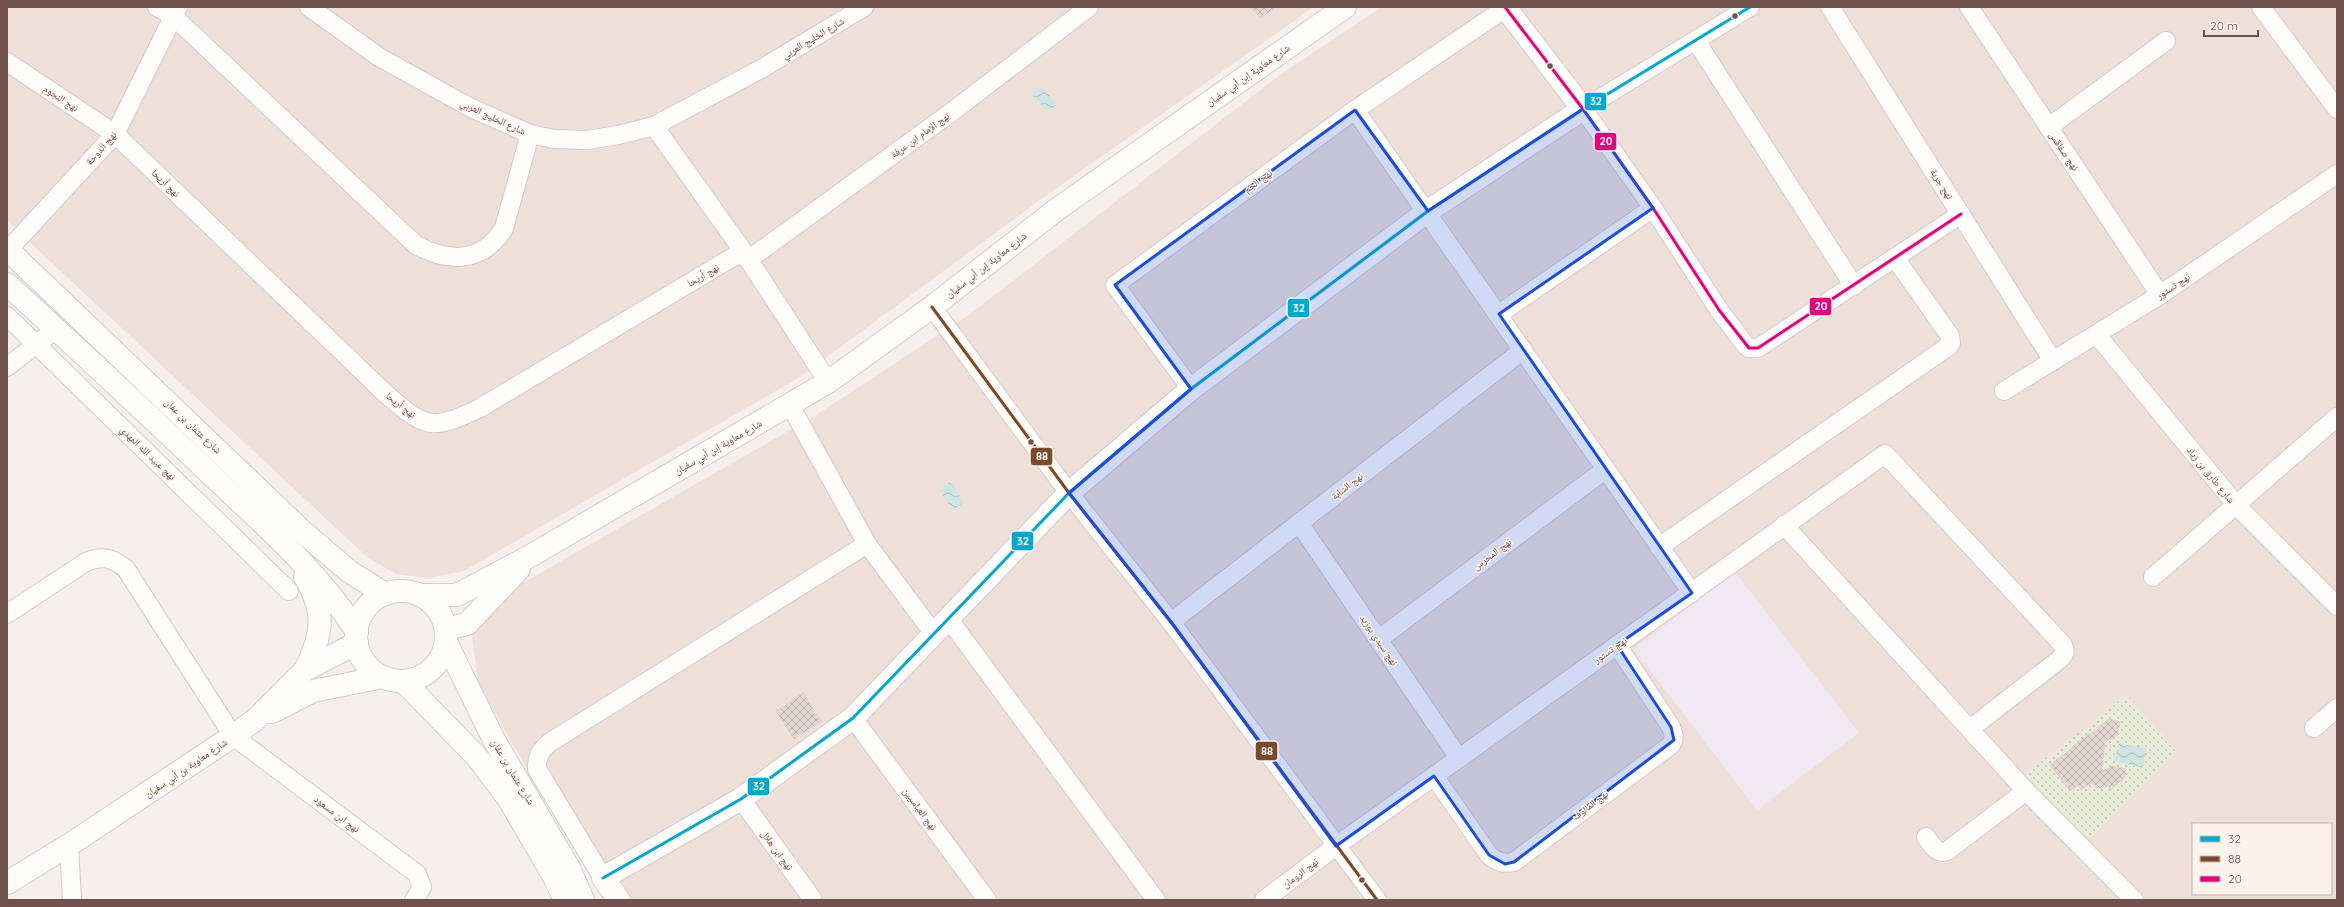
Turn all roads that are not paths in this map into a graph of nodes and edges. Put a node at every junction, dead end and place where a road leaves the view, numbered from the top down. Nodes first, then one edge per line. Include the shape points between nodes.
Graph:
1 (157, 7) edge
2 (309, 7) edge
3 (864, 7) edge
4 (1089, 7) edge
5 (1345, 7) edge
6 (1506, 7) edge
7 (1750, 7) edge
8 (1830, 7) edge
9 (1969, 7) edge
10 (2261, 7) edge
11 (176, 12) edge
12 (1696, 42) junction
13 (2166, 42) dead end
14 (7, 62) edge
15 (1583, 109) junction
16 (2337, 109) edge
17 (1355, 110) junction
18 (654, 126) junction
19 (2049, 127) junction
20 (115, 134) junction
21 (530, 134) junction
22 (2337, 174) edge
23 (1653, 208) junction
24 (1428, 211) junction
25 (1961, 214) junction
26 (8, 250) edge
27 (745, 256) junction
28 (1895, 258) junction
29 (7, 284) edge
30 (1854, 286) junction
31 (2160, 295) junction
32 (932, 307) junction
33 (1499, 314) junction
34 (7, 316) edge
35 (56, 329) junction
36 (2097, 335) junction
37 (38, 346) junction
38 (1523, 350) junction
39 (2053, 361) junction
40 (7, 367) edge
41 (828, 382) junction
42 (1191, 389) junction
43 (2004, 391) dead end
44 (790, 405) junction
45 (2337, 417) edge
46 (1606, 469) junction
47 (1069, 493) junction
48 (2236, 506) junction
49 (1299, 523) junction
50 (1784, 526) junction
51 (866, 544) junction
52 (287, 547) junction
53 (1659, 547) junction
54 (532, 555) junction
55 (2153, 577) dead end
56 (289, 591) dead end
57 (1692, 593) junction
58 (385, 594) junction
59 (418, 595) junction
60 (2337, 606) edge
61 (7, 614) edge
62 (948, 618) junction
63 (1171, 622) junction
64 (934, 634) junction
65 (446, 636) junction
66 (357, 637) junction
67 (1379, 639) junction
68 (1618, 645) junction
69 (305, 670) junction
70 (393, 679) junction
71 (2337, 708) edge
72 (853, 718) junction
73 (255, 720) junction
74 (2314, 728) dead end
75 (1970, 729) junction
76 (233, 736) junction
77 (1458, 758) junction
78 (1434, 776) junction
79 (2026, 791) junction
80 (741, 800) junction
81 (1926, 837) dead end
82 (69, 845) junction
83 (1336, 846) junction
84 (603, 878) junction
85 (7, 883) edge
86 (72, 900) edge
87 (414, 900) edge
88 (565, 900) edge
89 (584, 900) edge
90 (619, 900) edge
91 (813, 900) edge
92 (986, 900) edge
93 (1156, 900) edge
94 (1264, 900) edge
95 (1377, 900) edge
96 (2134, 900) edge

1 - 11 street
2 - 21 street, شارع الخليج العربي via 379,57 415,78 471,108
3 - 18 street, شارع الخليج العربي via 761,69
4 - 27 street, نهج الإمام ابن عرفة via 953,111
5 - 32 main road, شارع معاوية إبن أبي سفيان via 1056,210
6 - 15 main road
6 - 17 street, نهج الجم
7 - 12 street
8 - 25 street, نهج جربة
9 - 19 street, نهج صفاقس
10 - 16 street
11 - 20 street, نهج الدوحة
11 - 21 street via 416,245 433,254 449,258 465,256 495,242 504,228
12 - 15 street
12 - 30 street
13 - 19 street
14 - 20 street, نهج النجوم
15 - 23 street
15 - 24 main road
17 - 24 street
17 - 42 street, نهج الجم via 1115,285
18 - 21 street, شارع الخليج العربي via 588,140 554,139
18 - 27 street
19 - 31 street, نهج صفاقس
20 - 26 street, نهج الدوحة
20 - 27 street, نهج أريحا via 386,394 406,412 423,422 451,422 480,408
22 - 31 street, نهج تستور
23 - 30 street via 1719,310 1749,348 1758,348
23 - 33 street
24 - 33 street
24 - 42 main road
25 - 28 street
25 - 39 street, نهج جربة
26 - 58 main road, شارع عثمان بن عفان via 304,533 350,572
27 - 41 street
28 - 30 street
28 - 53 street via 1950,336 1949,346
29 - 35 main road
31 - 36 street, نهج تستور
32 - 41 main road, شارع معاوية إبن أبي سفيان
32 - 47 street
33 - 38 street
34 - 37 street, نهج عبيد الله المهدي
35 - 37 street
35 - 52 main road
36 - 39 street, نهج تستور
36 - 48 street, شارع طارق بن زياد
37 - 40 street
37 - 56 street, نهج عبيد الله المهدي
38 - 46 street
38 - 49 street, نهج الشابة
39 - 43 street, نهج تستور
41 - 44 main road, شارع معاوية إبن أبي سفيان
42 - 47 main road
44 - 51 street
44 - 54 main road, شارع معاوية إبن أبي سفيان
45 - 48 street
46 - 53 street
46 - 67 street, نهج المحرس
47 - 62 main road
47 - 63 street
48 - 55 street
48 - 60 street, شارع طارق بن زياد
49 - 63 street, نهج الشابة
49 - 67 street, نهج سيدي بوزيد
50 - 57 street, نهج تستور
50 - 75 street
50 - 75 street, نهج تستور via 1885,454 2063,645 2065,650 2060,659
51 - 64 street
51 - 84 street via 540,751 537,769
52 - 66 main road via 335,599
52 - 69 main road via 315,594 322,622 314,652
53 - 57 street
54 - 59 main road, شارع معاوية إبن أبي سفيان via 457,595
54 - 65 main road, شارع معاوية إبن أبي سفيان via 466,624
57 - 68 street, نهج تستور
58 - 59 main road, شارع معاوية إبن أبي سفيان via 402,592
58 - 66 main road via 365,609 359,620
59 - 65 main road, شارع معاوية إبن أبي سفيان via 437,609
61 - 76 street via 86,562 98,557 118,562 126,569
62 - 64 main road
62 - 93 street
63 - 83 street
64 - 72 main road
65 - 70 main road via 442,654 436,665 416,679
65 - 89 main road, شارع عثمان بن عفان via 493,738 569,868
66 - 69 main road, شارع معاوية بن أبي سفيان
66 - 70 main road via 361,657 370,669
67 - 77 street, نهج سيدي بوزيد
68 - 77 street, نهج تستور
68 - 78 street, نهج المالوف via 1671,727 1674,740 1671,745 1514,862 1505,864 1489,855
69 - 73 main road, شارع معاوية بن أبي سفيان
70 - 73 main road via 313,691
70 - 88 main road, شارع عثمان بن عفان via 477,757 508,798
71 - 74 street
72 - 80 main road
72 - 92 street, نهج العباسيين
73 - 76 main road, شارع معاوية بن أبي سفيان
75 - 79 street
76 - 82 main road, شارع معاوية بن أبي سفيان
76 - 87 street, نهج ابن مسعود via 417,874 422,887
77 - 78 street, نهج تستور
78 - 83 street, نهج تستور
79 - 81 street via 1947,851 1940,852
79 - 96 street
80 - 84 main road
80 - 91 street, نهج ابن هلال
82 - 85 main road, شارع معاوية بن أبي سفيان
82 - 86 street
83 - 94 street, نهج الرومان
83 - 95 street
84 - 90 main road

